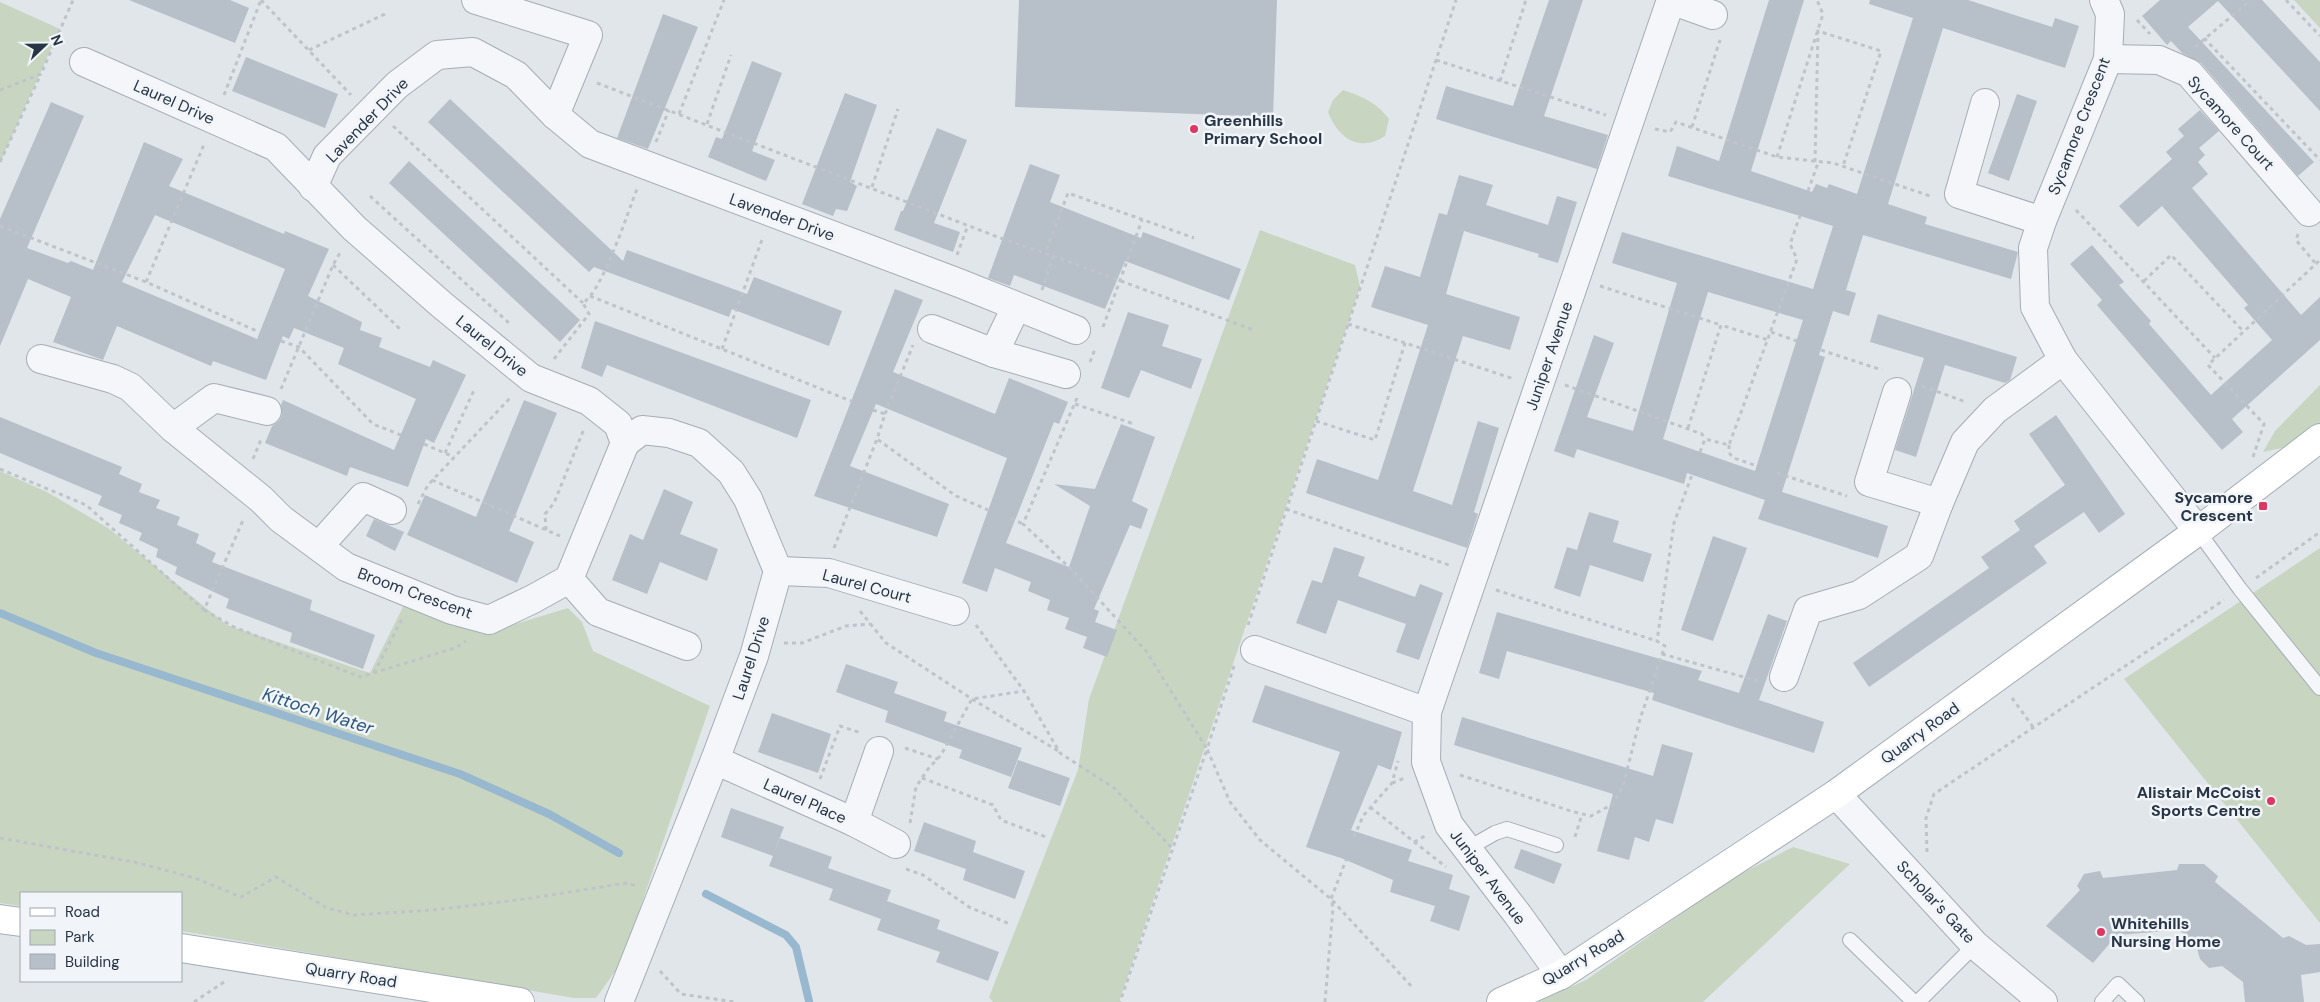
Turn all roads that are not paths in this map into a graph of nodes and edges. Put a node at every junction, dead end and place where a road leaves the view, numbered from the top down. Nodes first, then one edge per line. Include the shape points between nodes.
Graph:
1 (476, 0) edge
2 (1671, 0) edge
3 (2104, 0) edge
4 (1713, 14) road end
5 (2108, 59) junction
6 (84, 62) dead end
7 (1985, 103) dead end
8 (555, 115) junction
9 (313, 187) junction
10 (2046, 212) junction
11 (2309, 212) dead end
12 (1025, 310) junction
13 (932, 328) dead end
14 (1091, 336) road end
15 (994, 353) junction
16 (41, 358) dead end
17 (2064, 360) junction
18 (1074, 377) road end
19 (1898, 392) road end
20 (270, 413) road end
21 (172, 428) junction
22 (2320, 438) edge
23 (625, 443) junction
24 (1939, 503) junction
25 (392, 510) road end
26 (2198, 531) junction
27 (319, 546) junction
28 (778, 571) junction
29 (569, 578) junction
30 (955, 611) road end
31 (687, 646) dead end
32 (1246, 647) road end
33 (1784, 677) road end
34 (2320, 688) edge
35 (1427, 712) junction
36 (879, 750) dead end
37 (715, 760) junction
38 (1836, 794) junction
39 (854, 822) junction
40 (1556, 845) dead end
41 (900, 847) road end
42 (1467, 849) junction
43 (0, 919) edge
44 (20, 922) edge
45 (1850, 940) dead end
46 (1975, 945) junction
47 (182, 948) edge
48 (1561, 975) junction
49 (520, 1002) edge
50 (619, 1002) edge
51 (1501, 1002) edge
52 (1916, 1002) edge
53 (2043, 1002) edge
54 (2102, 1002) edge
55 (2137, 1002) edge

1 - 8 street via 588,35
2 - 4 street, Juniper Avenue
2 - 35 street, Juniper Avenue
3 - 5 street, Sycamore Crescent via 2110,14
5 - 10 street, Sycamore Crescent
5 - 11 street, Sycamore Court via 2160,60 2189,73
6 - 9 street, Laurel Drive via 276,147
7 - 10 street via 1959,194
8 - 9 street, Lavender Drive via 516,75 473,52 437,55 397,85 327,156
8 - 12 street, Lavender Drive via 590,144
9 - 23 street, Laurel Drive via 354,228 531,378 593,405 618,424
10 - 17 street, Sycamore Crescent via 2033,248 2035,307
12 - 14 street, Lavender Drive
12 - 15 street
13 - 15 street
15 - 18 street
16 - 21 street, Broom Crescent via 130,387
17 - 24 street via 1995,410 1965,442
17 - 26 street, Sycamore Crescent
19 - 24 street via 1868,482
20 - 21 street via 214,398
21 - 27 street, Broom Crescent
22 - 26 street, Quarry Road
23 - 28 street via 642,430 669,432 699,443 731,472 748,499
23 - 29 street
24 - 33 street via 1919,556 1859,595 1808,610
25 - 27 street via 362,497
26 - 34 lane
26 - 38 street, Quarry Road
27 - 29 street, Broom Crescent via 346,567 452,610 489,620
28 - 30 street, Laurel Court via 824,573
28 - 37 street, Laurel Drive via 761,632
29 - 31 street via 598,612
32 - 35 street
35 - 42 street, Juniper Avenue via 1426,762 1449,825
36 - 39 street, Laurel Place
37 - 39 street, Laurel Place
37 - 50 street, Laurel Drive
38 - 46 street, Scholar's Gate
38 - 48 street, Quarry Road
39 - 41 street
40 - 42 lane via 1508,829
42 - 48 street, Juniper Avenue
43 - 44 street
45 - 52 lane
46 - 52 lane
46 - 53 street, Scholar's Gate
47 - 49 street, Quarry Road
48 - 51 street, Quarry Road
54 - 55 lane via 2118,984

